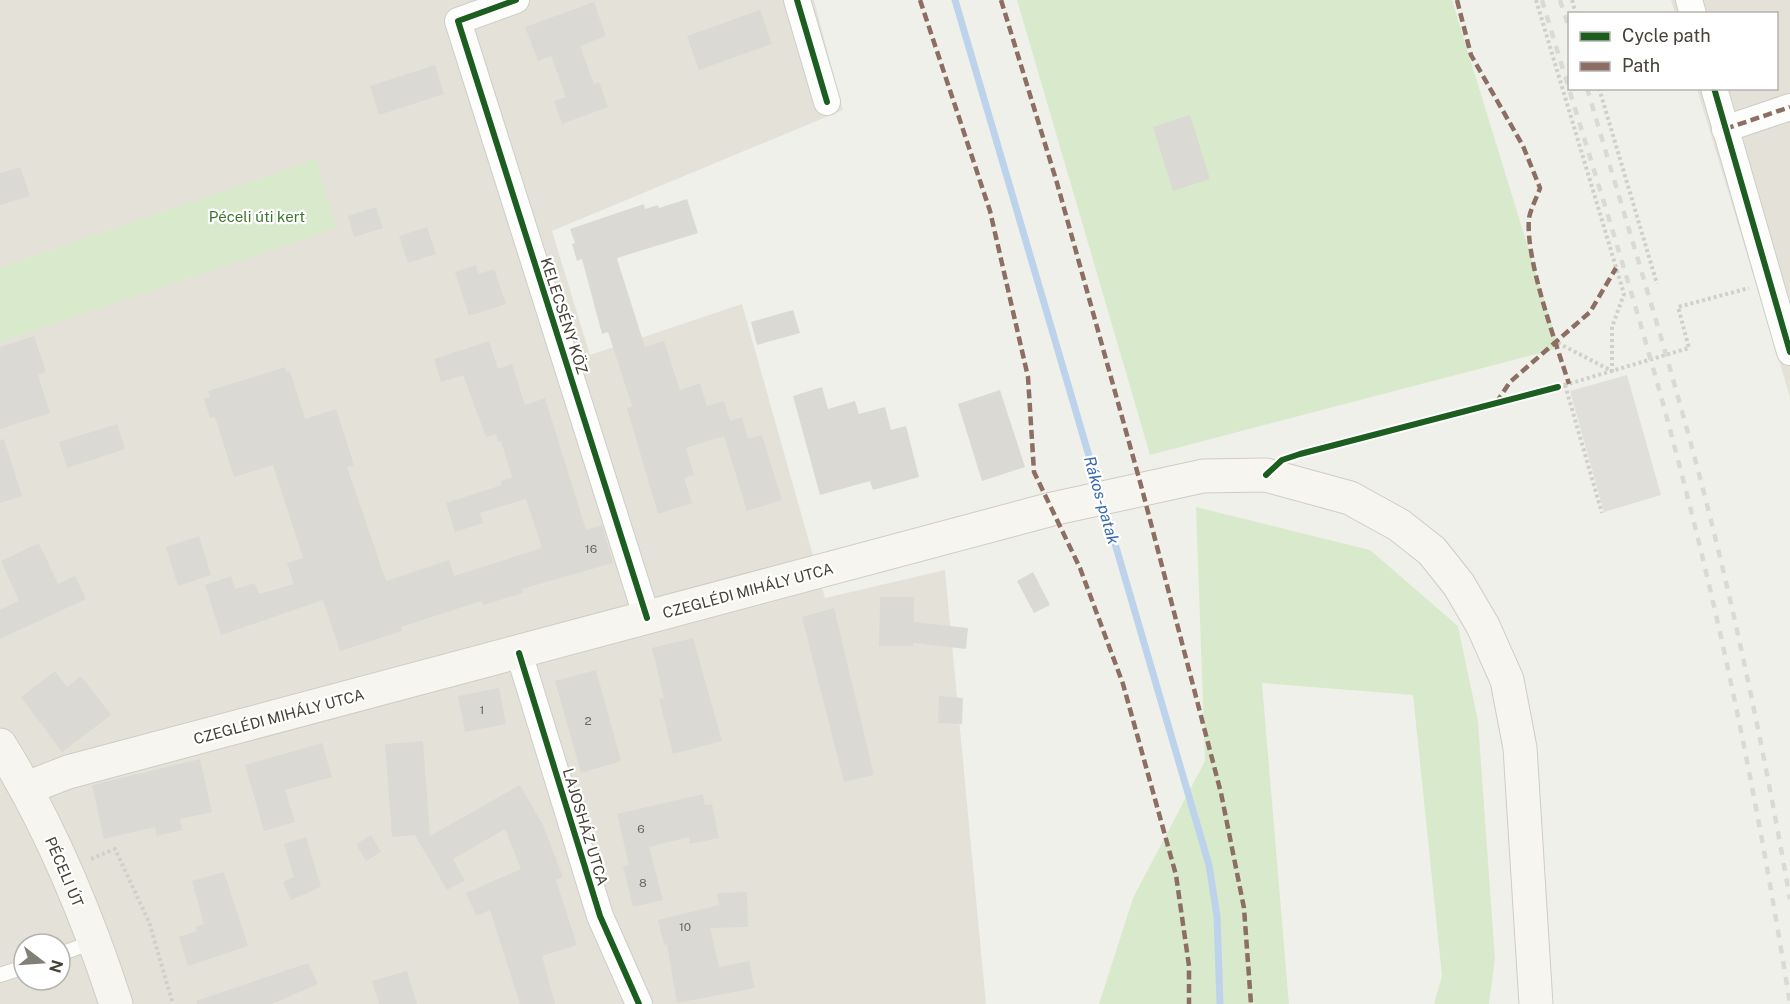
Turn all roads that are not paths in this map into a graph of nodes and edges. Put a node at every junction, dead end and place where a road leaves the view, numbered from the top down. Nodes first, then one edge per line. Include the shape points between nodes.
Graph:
1 (516, 0) edge
2 (797, 0) edge
3 (1715, 90) edge
4 (827, 102) dead end
5 (1790, 107) edge
6 (1725, 129) junction
7 (1790, 352) edge
8 (647, 618) junction
9 (519, 653) junction
10 (0, 746) edge
11 (27, 788) junction
12 (93, 942) junction
13 (72, 950) edge
14 (116, 1004) edge
15 (639, 1004) edge
16 (1536, 1004) edge

1 - 8 street, KELECSÉNY KÖZ via 458,21
2 - 4 street
3 - 6 street
5 - 6 street
6 - 7 street
8 - 9 main road, CZEGLÉDI MIHÁLY UTCA
8 - 16 main road, CZEGLÉDI MIHÁLY UTCA via 1065,506 1203,476 1266,475 1350,498 1399,525 1432,551 1459,585 1483,626 1507,680 1520,748
9 - 11 main road, CZEGLÉDI MIHÁLY UTCA via 68,772
9 - 15 street, LAJOSHÁZ UTCA via 600,916
10 - 11 main road, PÉCELI ÚT
11 - 12 main road, PÉCELI ÚT
12 - 13 lane
12 - 14 main road, PÉCELI ÚT

